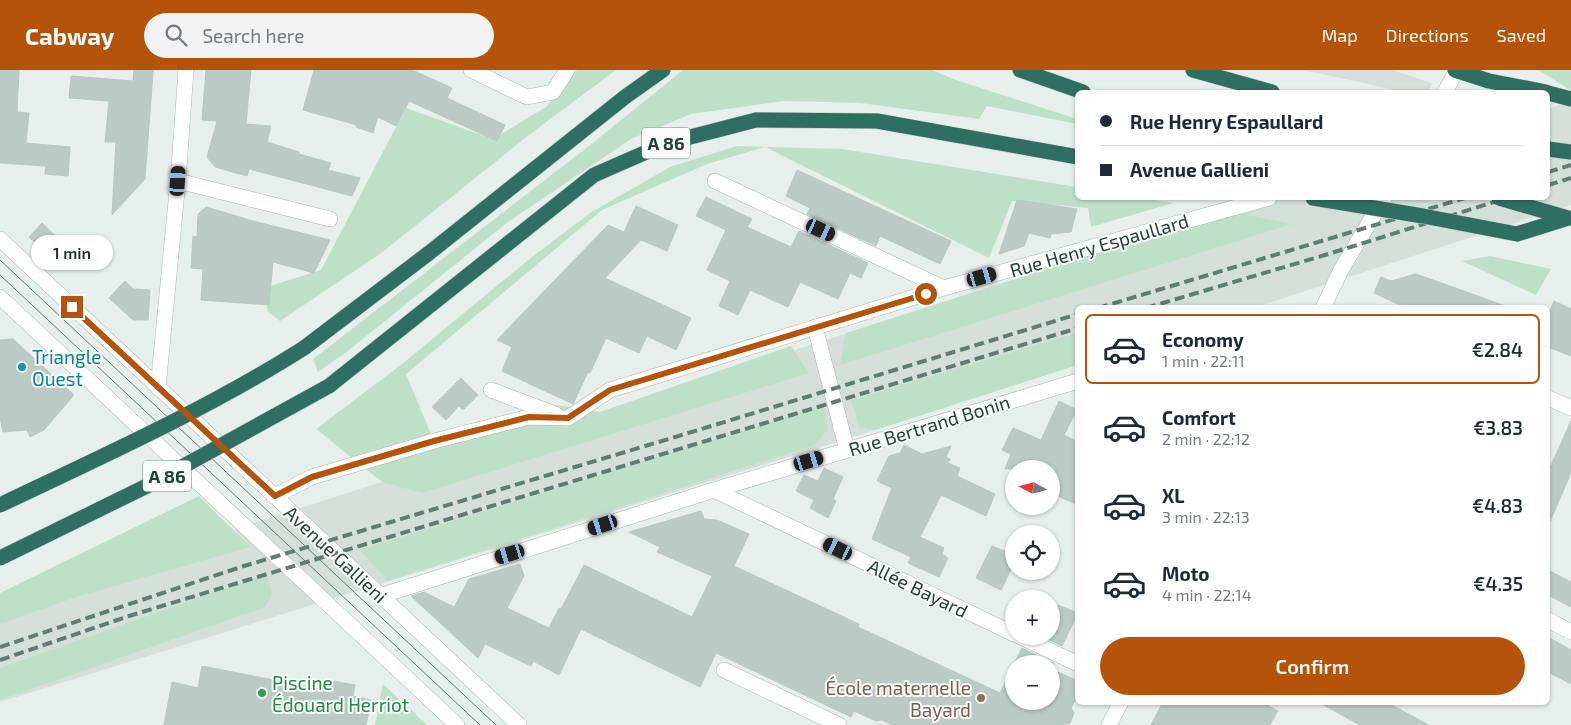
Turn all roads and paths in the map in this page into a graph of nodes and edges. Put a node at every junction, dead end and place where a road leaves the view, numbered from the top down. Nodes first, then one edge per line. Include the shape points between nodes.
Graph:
1 (186, 70) edge
2 (471, 70) edge
3 (567, 70) edge
4 (663, 70) edge
5 (1020, 70) edge
6 (1193, 70) edge
7 (1456, 70) edge
8 (1077, 90) edge
9 (1265, 90) edge
10 (1446, 90) edge
11 (1532, 90) edge
12 (1550, 94) edge
13 (1571, 99) edge
14 (1550, 149) edge
15 (1571, 152) edge
16 (1075, 156) edge
17 (715, 180) dead end
18 (178, 181) junction
19 (1262, 200) edge
20 (1325, 200) edge
21 (1383, 200) edge
22 (1506, 200) edge
23 (1570, 218) edge
24 (330, 219) dead end
25 (0, 240) edge
26 (944, 288) junction
27 (0, 297) edge
28 (1328, 305) edge
29 (815, 327) junction
30 (1075, 382) edge
31 (158, 388) junction
32 (491, 390) dead end
33 (1550, 399) edge
34 (1571, 408) edge
35 (568, 418) junction
36 (847, 450) junction
37 (714, 490) junction
38 (275, 496) junction
39 (0, 505) edge
40 (0, 558) edge
41 (380, 596) junction
42 (1550, 621) edge
43 (1005, 630) edge
44 (1571, 632) edge
45 (1038, 645) edge
46 (1075, 663) edge
47 (724, 670) dead end
48 (1119, 705) edge
49 (457, 725) edge
50 (519, 725) edge
51 (839, 725) edge
52 (1109, 725) edge

1 - 18 street
2 - 3 street via 526,97 552,92
4 - 39 highway, A 86, bridge via 429,254 272,369 161,428
5 - 8 highway
6 - 9 highway
7 - 10 street
7 - 11 highway, bridge
12 - 13 highway
14 - 15 highway
16 - 40 highway, A 86, bridge via 877,121 756,120 667,143 594,175 329,386 151,484
17 - 26 street
18 - 24 street
18 - 31 street
19 - 26 street, Rue Henry Espaullard
20 - 23 highway, bridge via 1517,234
21 - 28 street via 1341,270
22 - 23 highway, bridge
25 - 31 street, Avenue Gallieni
26 - 29 street, Rue Henry Espaullard
27 - 49 street
29 - 35 street, Rue Henry Espaullard via 610,390
29 - 36 street
30 - 36 street, Rue Bertrand Bonin
31 - 38 street, Avenue Gallieni
32 - 35 street
33 - 34 street
35 - 38 street via 529,417 434,441 312,477
36 - 37 street, Rue Bertrand Bonin
37 - 41 street, Rue Bertrand Bonin
37 - 43 street, Allée Bayard
38 - 41 street, Avenue Gallieni
41 - 50 street, Avenue Gallieni
42 - 44 street
45 - 46 street
47 - 51 street
48 - 52 street

